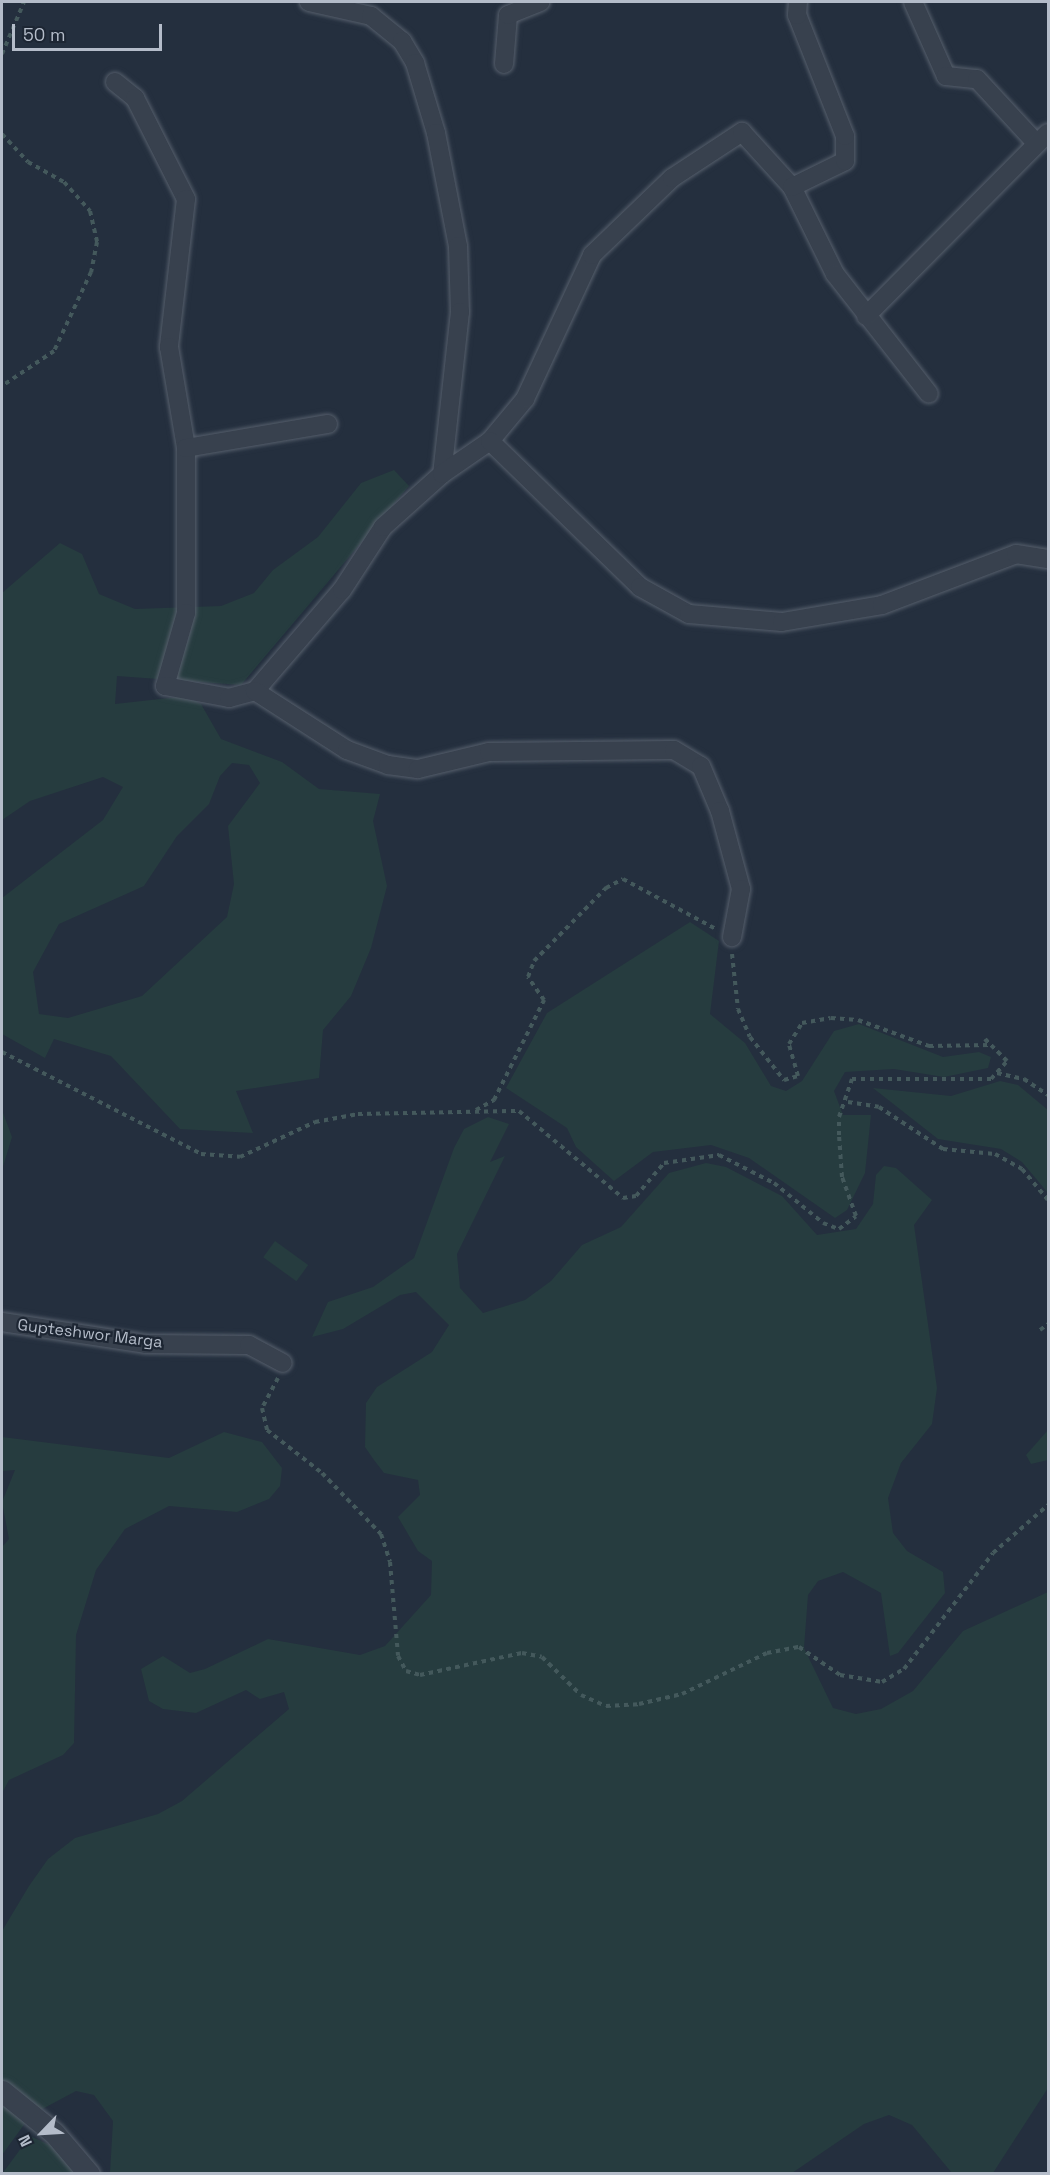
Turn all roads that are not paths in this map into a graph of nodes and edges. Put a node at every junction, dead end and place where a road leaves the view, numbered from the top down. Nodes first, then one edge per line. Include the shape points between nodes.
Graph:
1 (309, 2) edge
2 (540, 2) edge
3 (798, 2) edge
4 (913, 2) edge
5 (504, 64) dead end
6 (115, 82) dead end
7 (1042, 138) edge
8 (792, 187) junction
9 (866, 316) junction
10 (929, 394) dead end
11 (328, 424) dead end
12 (490, 441) junction
13 (186, 448) junction
14 (442, 474) junction
15 (1048, 559) edge
16 (255, 691) junction
17 (732, 937) road end
18 (2, 1322) edge
19 (283, 1363) road end
20 (2, 2091) edge
21 (89, 2174) edge

1 - 14 street via 371,16 402,41 415,63 436,133 459,246
2 - 5 street via 508,15
3 - 8 street via 797,15 844,136 845,161
4 - 7 street via 946,76 977,79
6 - 13 street via 135,98 186,199 169,347
7 - 9 street
8 - 9 street via 835,274
8 - 12 street via 742,132 672,178 592,255 525,399
9 - 10 street
11 - 13 street
12 - 14 street
12 - 15 street via 640,587 689,614 782,622 882,604 1016,554
13 - 16 street via 186,613 165,686 229,698
14 - 16 street via 382,527 342,590
16 - 17 street via 347,750 388,765 418,769 489,752 674,750 701,766 720,811 741,889
18 - 19 street, Gupteshwor Marga via 145,1344 249,1346
20 - 21 street via 54,2133

